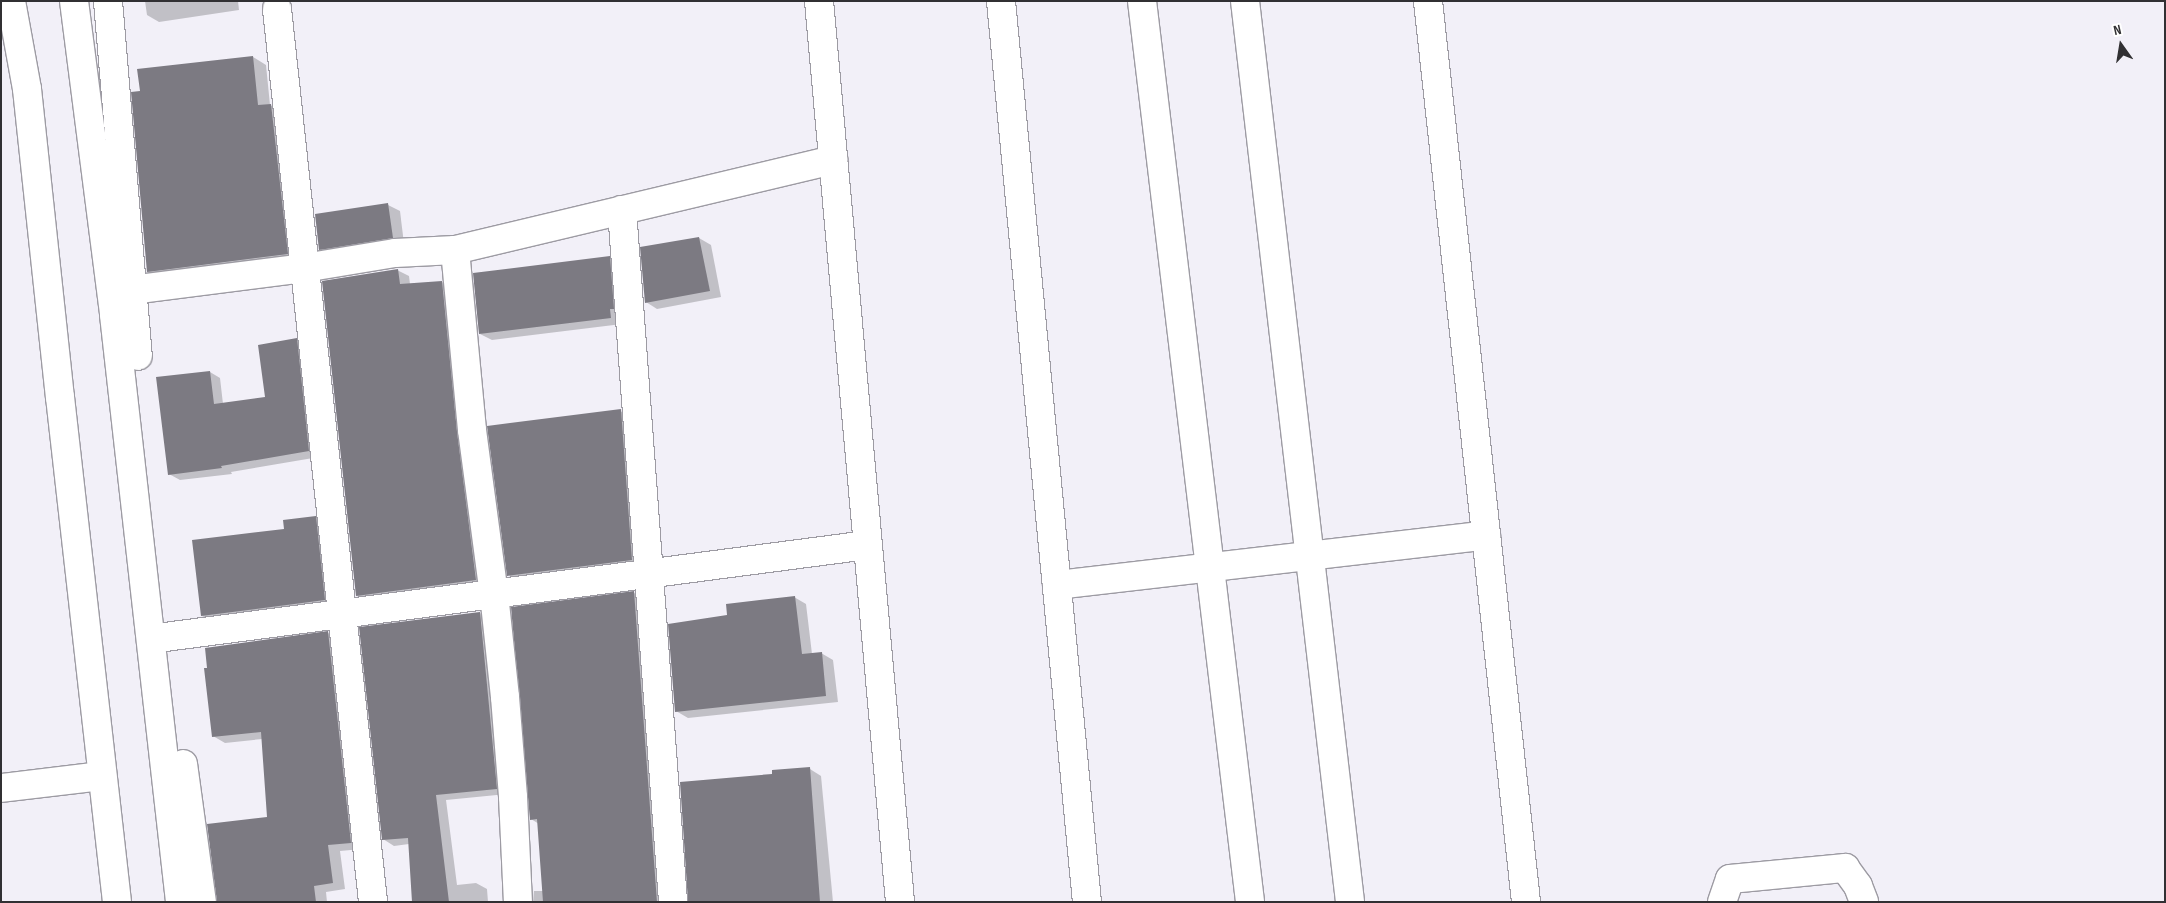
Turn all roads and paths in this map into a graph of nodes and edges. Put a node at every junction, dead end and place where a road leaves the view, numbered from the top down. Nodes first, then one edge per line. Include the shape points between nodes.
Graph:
1 (11, 1) edge
2 (74, 1) edge
3 (108, 1) edge
4 (819, 1) edge
5 (1001, 1) edge
6 (1142, 1) edge
7 (1245, 1) edge
8 (1428, 1) edge
9 (276, 8) dead end
10 (833, 160) junction
11 (622, 210) junction
12 (455, 250) junction
13 (304, 268) junction
14 (131, 290) junction
15 (1486, 535) junction
16 (868, 545) junction
17 (1310, 556) junction
18 (1210, 568) junction
19 (648, 574) junction
20 (1057, 585) junction
21 (494, 594) junction
22 (341, 614) junction
23 (165, 637) junction
24 (102, 776) junction
25 (1, 788) edge
26 (117, 902) edge
27 (180, 902) edge
28 (202, 902) edge
29 (372, 902) edge
30 (518, 902) edge
31 (673, 902) edge
32 (900, 902) edge
33 (1087, 902) edge
34 (1250, 902) edge
35 (1350, 902) edge
36 (1526, 902) edge
37 (1722, 902) edge
38 (1864, 902) edge

1 - 24 street via 28,89
2 - 27 street via 114,315
3 - 14 street
4 - 10 street
5 - 20 street
6 - 18 street
7 - 17 street
8 - 15 street
9 - 13 street
10 - 11 street
10 - 16 street
11 - 12 street
11 - 19 street
12 - 13 street via 395,253
12 - 21 street via 472,430
13 - 14 street
13 - 22 street
14 - 23 street
15 - 17 street
15 - 36 street
16 - 19 street
16 - 32 street
17 - 18 street
17 - 35 street
18 - 20 street
18 - 34 street
19 - 21 street
19 - 31 street
20 - 33 street
21 - 22 street
21 - 30 street via 513,797
22 - 23 street
22 - 29 street
23 - 28 street
24 - 25 street
24 - 26 street
37 - 38 street via 1730,879 1845,868 1858,886

